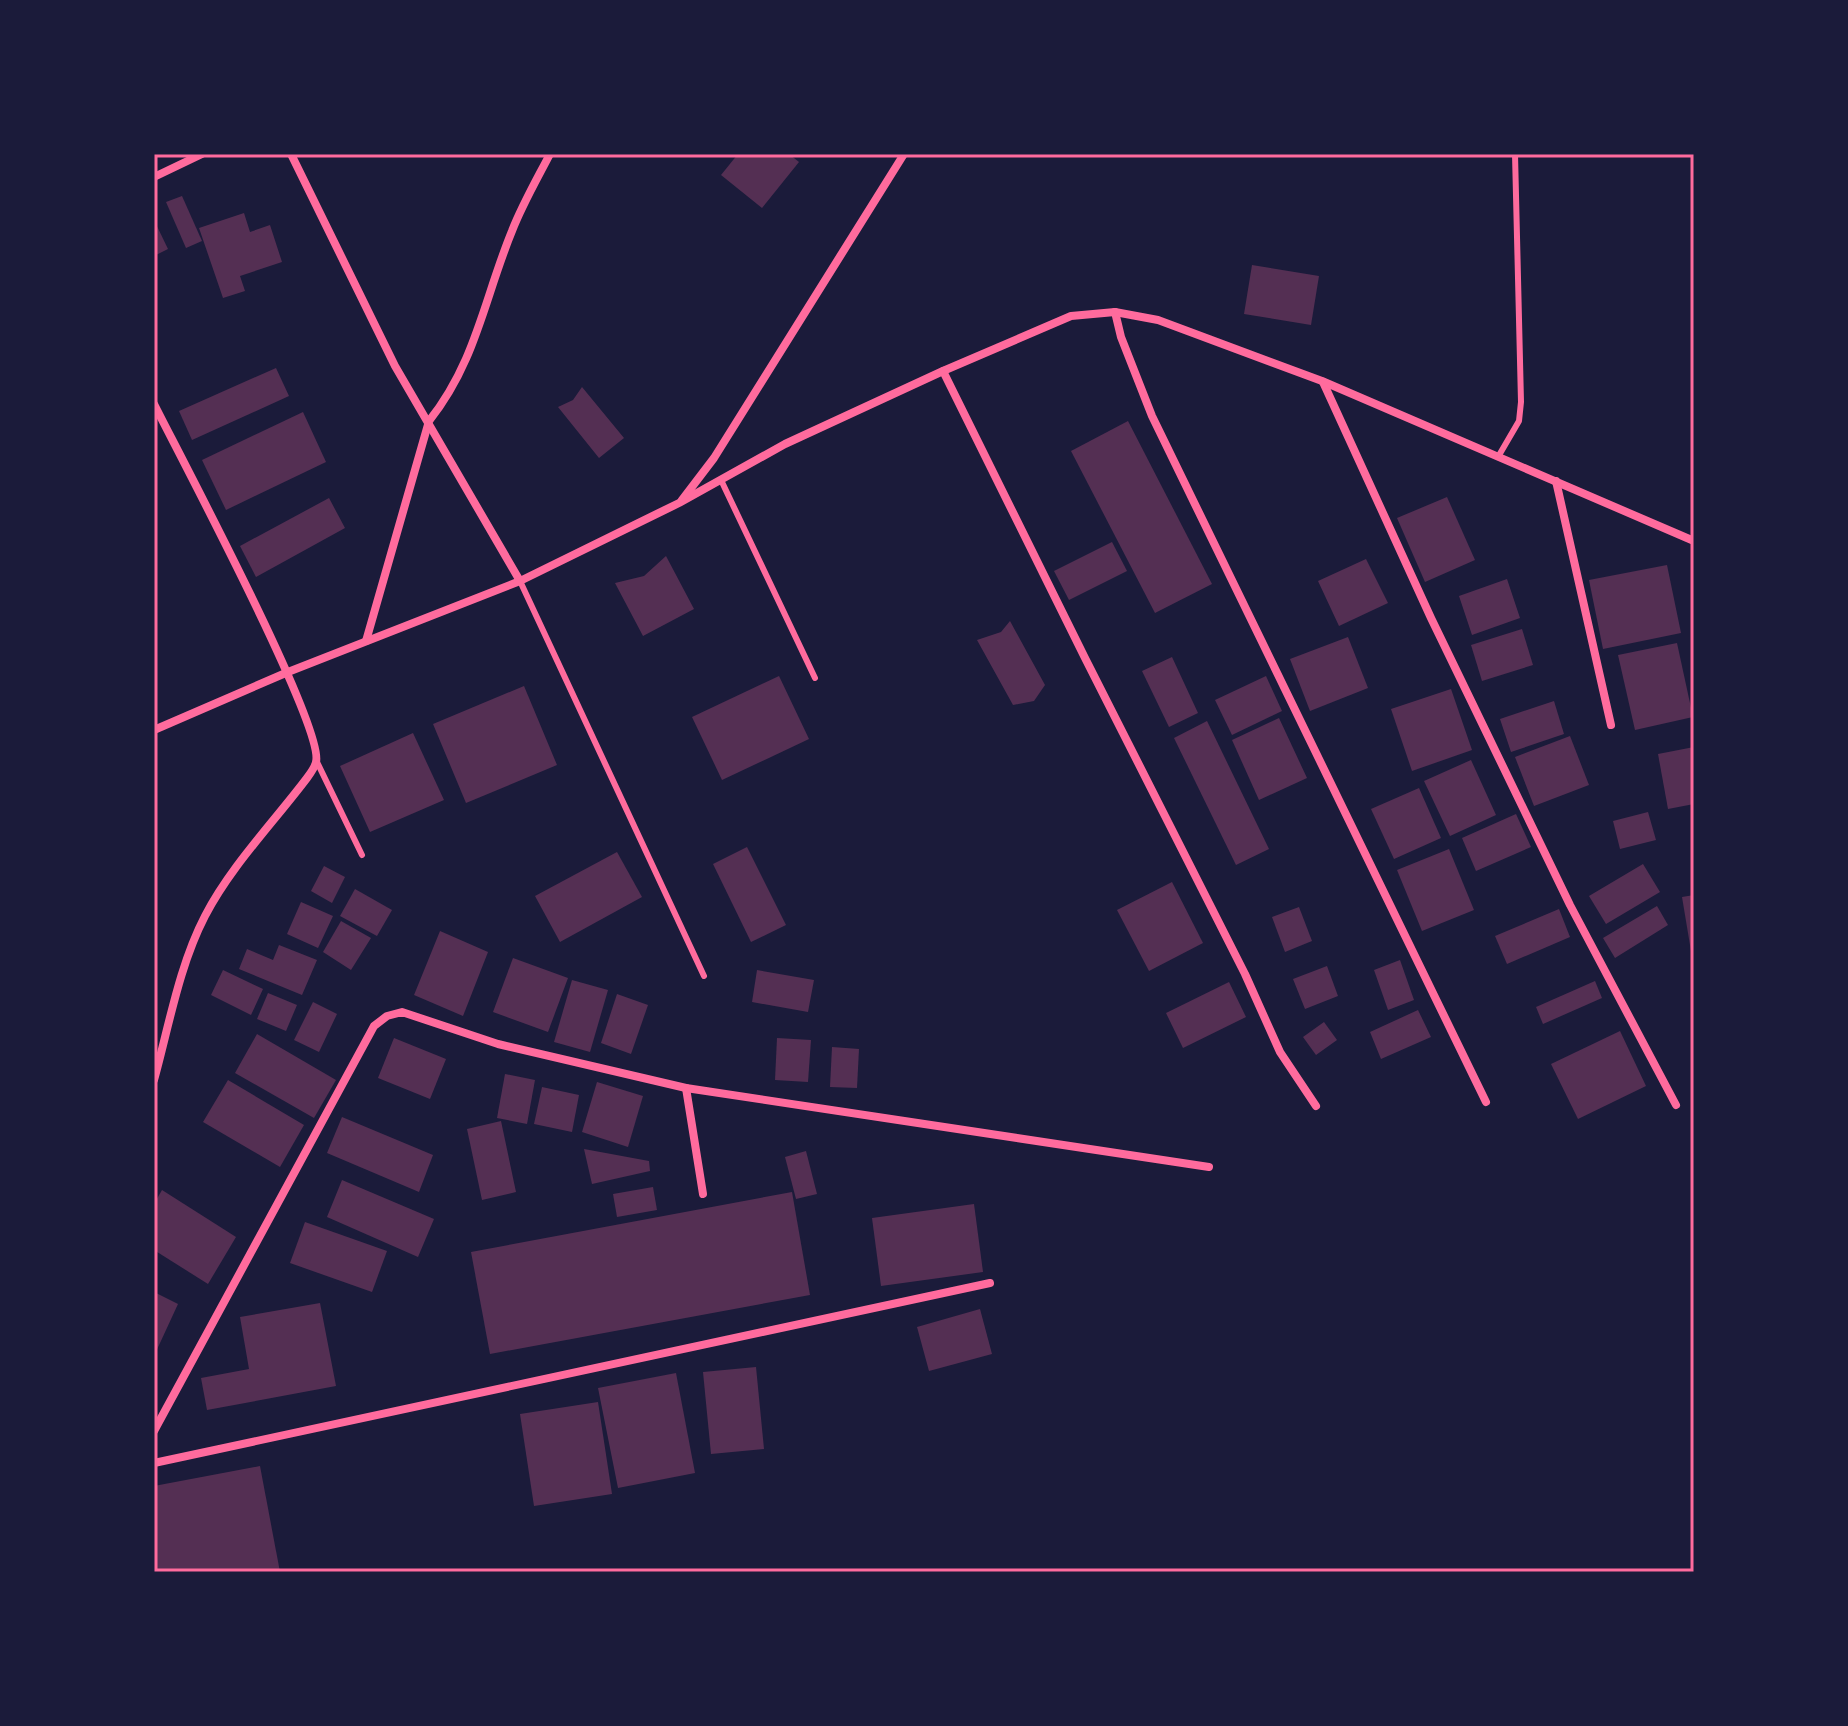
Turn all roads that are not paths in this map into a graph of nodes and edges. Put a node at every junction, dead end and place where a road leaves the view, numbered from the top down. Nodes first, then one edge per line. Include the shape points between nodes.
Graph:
1 (202, 154) edge
2 (291, 154) edge
3 (550, 154) edge
4 (904, 154) edge
5 (1515, 154) edge
6 (154, 177) edge
7 (1115, 312) junction
8 (943, 371) junction
9 (1322, 381) junction
10 (154, 404) edge
11 (429, 421) junction
12 (1498, 457) junction
13 (721, 480) junction
14 (1556, 481) junction
15 (679, 503) junction
16 (1694, 541) edge
17 (520, 581) junction
18 (366, 641) junction
19 (288, 672) junction
20 (815, 678) dead end
21 (1611, 725) dead end
22 (154, 730) edge
23 (317, 762) junction
24 (362, 855) dead end
25 (704, 976) dead end
26 (154, 1080) edge
27 (686, 1088) junction
28 (1486, 1102) dead end
29 (1676, 1105) dead end
30 (1316, 1106) dead end
31 (1209, 1167) dead end
32 (703, 1194) dead end
33 (990, 1283) dead end
34 (154, 1431) edge
35 (154, 1463) edge

1 - 6 street
2 - 11 street via 395,366
3 - 11 street via 512,230 469,356
4 - 15 street via 714,458
5 - 12 lane via 1521,402 1519,421
7 - 8 street via 1071,316
7 - 9 street via 1158,320
7 - 28 street via 1152,416
8 - 13 street via 785,444
8 - 30 street via 1239,960 1280,1052
9 - 12 street
9 - 29 street via 1559,884
10 - 19 street
11 - 17 street
11 - 18 street
12 - 14 street
13 - 15 street
13 - 20 lane
14 - 16 street
14 - 21 street
15 - 17 street
17 - 18 street
17 - 25 lane
18 - 19 street
19 - 22 street
19 - 23 street
23 - 24 lane
23 - 26 street via 205,916
27 - 31 street
27 - 32 street
27 - 34 street via 498,1044 402,1012 387,1016 374,1026
33 - 35 street

